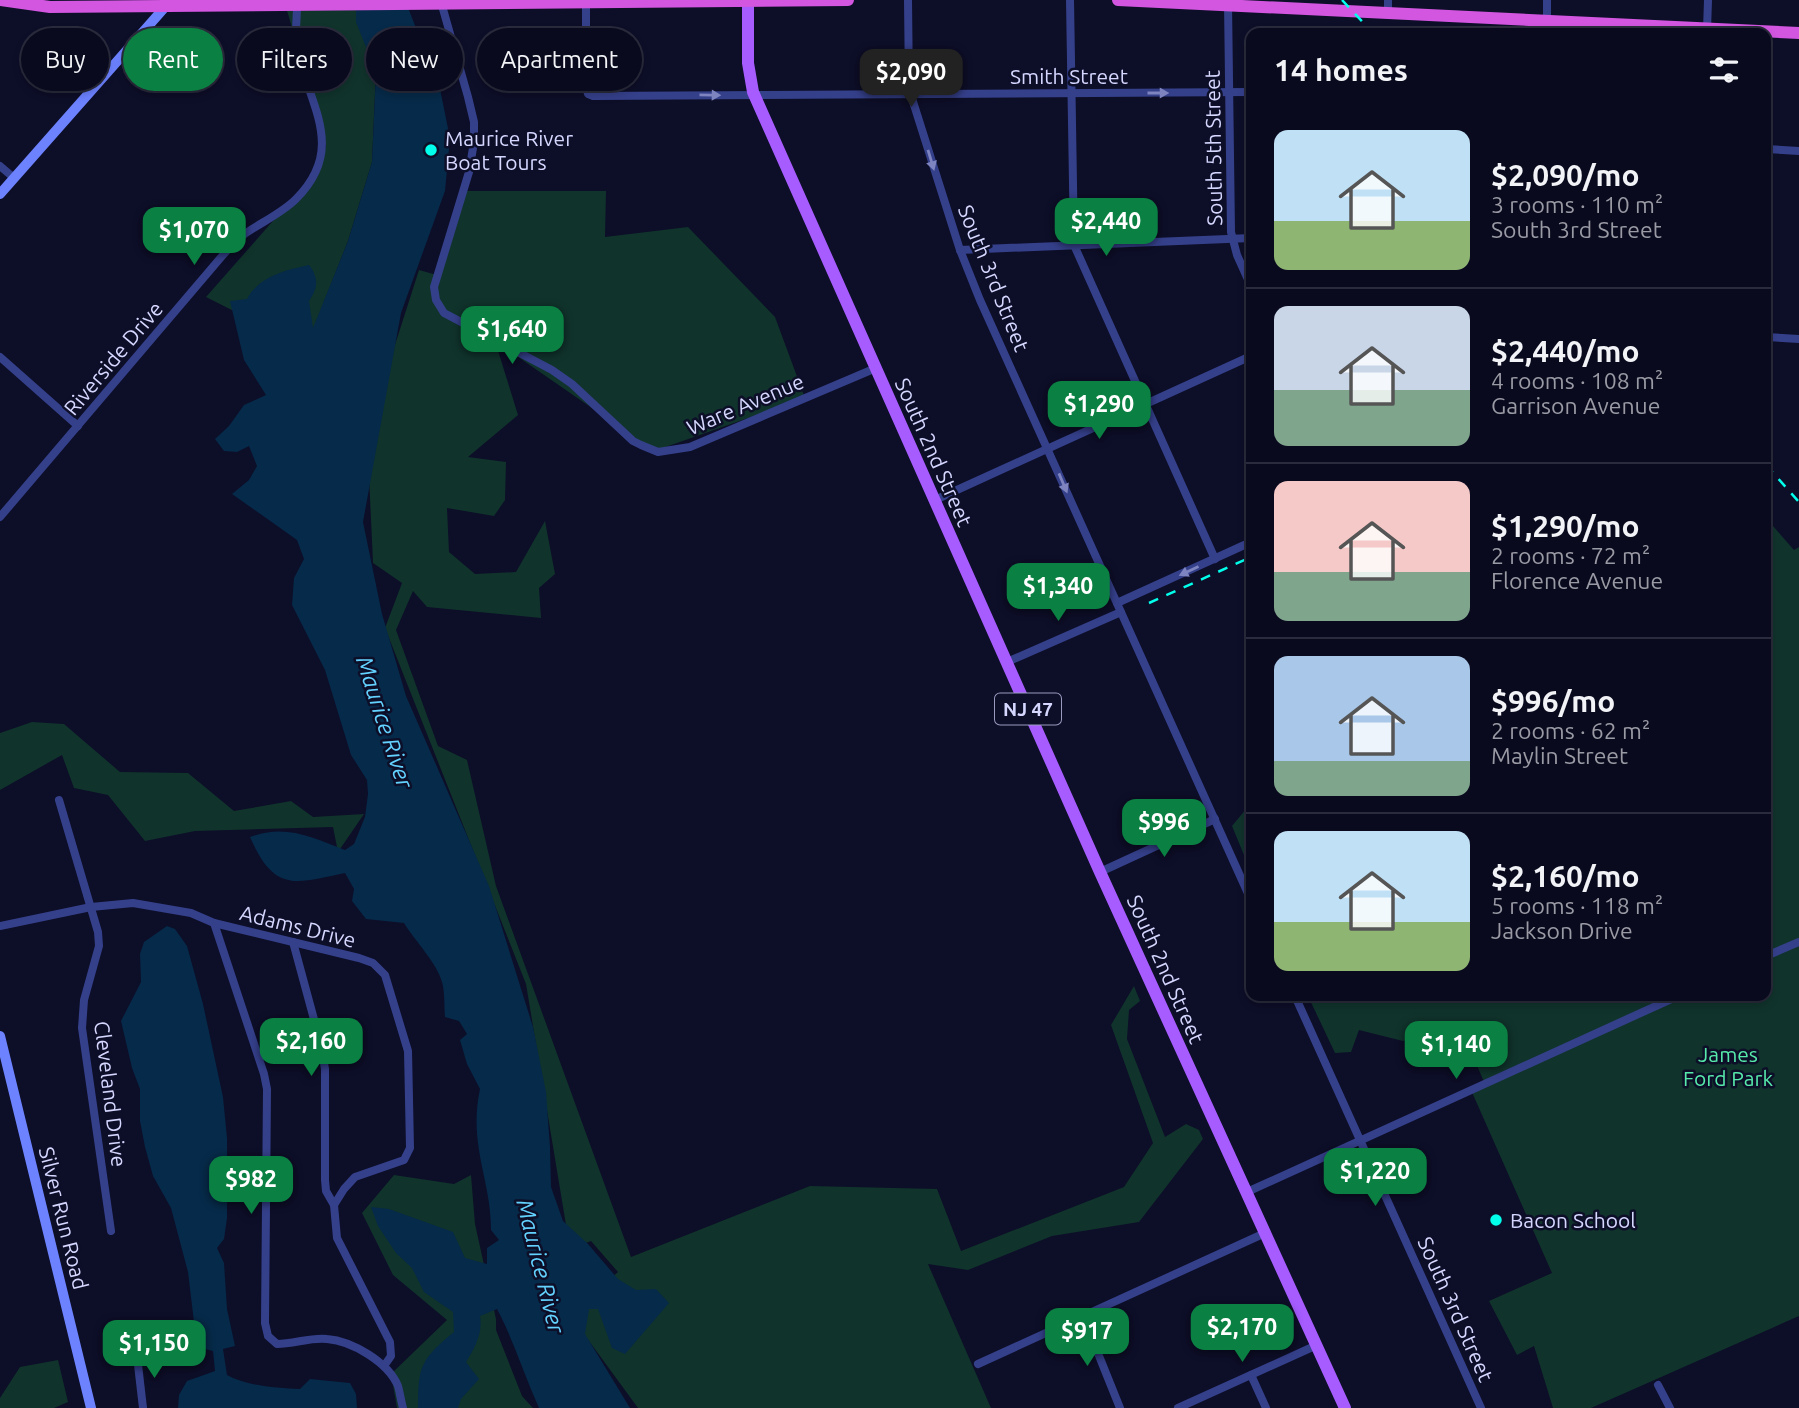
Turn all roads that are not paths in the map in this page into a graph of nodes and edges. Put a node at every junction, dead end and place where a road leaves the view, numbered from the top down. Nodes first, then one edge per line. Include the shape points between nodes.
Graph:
1 (0, 0) edge
2 (748, 0) edge
3 (848, 0) edge
4 (908, 0) edge
5 (1070, 0) edge
6 (1118, 0) edge
7 (1547, 0) edge
8 (1708, 0) edge
9 (441, 2) edge
10 (586, 2) junction
11 (260, 3) edge
12 (1228, 3) edge
13 (297, 5) junction
14 (165, 7) junction
15 (1388, 7) edge
16 (1547, 21) junction
17 (1659, 28) edge
18 (1707, 28) edge
19 (1771, 32) edge
20 (1799, 33) edge
21 (1229, 92) junction
22 (1246, 92) edge
23 (1071, 93) junction
24 (911, 94) junction
25 (754, 96) junction
26 (1771, 149) edge
27 (1799, 151) edge
28 (0, 166) edge
29 (14, 178) junction
30 (0, 194) edge
31 (1246, 238) edge
32 (1232, 239) junction
33 (1074, 245) junction
34 (960, 250) junction
35 (1246, 275) edge
36 (1771, 337) edge
37 (1799, 339) edge
38 (0, 357) edge
39 (1246, 358) edge
40 (876, 368) junction
41 (1145, 404) junction
42 (78, 426) junction
43 (1048, 448) junction
44 (934, 500) junction
45 (0, 517) edge
46 (1246, 544) edge
47 (1215, 559) junction
48 (1119, 607) junction
49 (1007, 662) junction
50 (59, 800) dead end
51 (1215, 820) junction
52 (1100, 872) junction
53 (1246, 889) edge
54 (91, 907) junction
55 (214, 923) junction
56 (0, 926) edge
57 (293, 942) junction
58 (1799, 942) edge
59 (1771, 955) edge
60 (1297, 1001) edge
61 (1667, 1001) edge
62 (0, 1036) edge
63 (1360, 1140) junction
64 (1247, 1192) junction
65 (334, 1205) junction
66 (111, 1231) dead end
67 (1265, 1233) junction
68 (1083, 1316) junction
69 (1317, 1345) junction
70 (137, 1356) dead end
71 (978, 1364) dead end
72 (384, 1366) junction
73 (1251, 1376) junction
74 (1658, 1385) dead end
75 (1340, 1407) edge
76 (91, 1408) edge
77 (143, 1408) edge
78 (403, 1408) edge
79 (1120, 1408) edge
80 (1178, 1408) edge
81 (1266, 1408) edge
82 (1481, 1408) edge
83 (1670, 1408) edge

1 - 14 highway via 50,8
2 - 3 highway
2 - 10 highway
2 - 25 main road, South 2nd Street / NJ 47 via 748,62
4 - 24 street, South 3rd Street
5 - 23 street
6 - 12 highway
7 - 16 street
8 - 18 street
9 - 10 highway
9 - 13 highway
9 - 40 street, Ware Avenue via 474,122 469,172 434,287 444,313 552,370 633,441 658,452 690,447
10 -> 25 street, Smith Street via 588,94
11 - 13 highway
11 - 14 highway
12 - 15 highway
12 - 21 street, South 5th Street
13 - 42 street, Riverside Drive via 296,47 323,142 310,183 290,205 230,247
14 - 29 main road
15 - 16 highway
16 - 17 highway
19 - 20 highway
21 - 22 street, Smith Street
23 -> 21 street, Smith Street
21 - 32 street, South 5th Street
23 - 24 street, Smith Street
23 - 33 street
24 - 25 street, Smith Street
24 -> 34 street, South 3rd Street
25 - 40 main road, South 2nd Street / NJ 47
26 - 27 street
28 - 29 street
29 - 30 main road
31 - 32 street
32 - 33 street
32 - 35 street, South 5th Street
33 - 34 street
33 - 41 street
34 - 43 street, South 3rd Street
36 - 37 street
38 - 42 street
39 - 41 street
40 - 44 main road, South 2nd Street / NJ 47
41 - 43 street
41 - 47 street
42 - 45 street, Riverside Drive
43 - 44 street
43 -> 48 street, South 3rd Street
44 - 49 main road, South 2nd Street / NJ 47
46 - 47 street
47 -> 48 street
48 - 49 street
48 - 51 street, South 3rd Street
49 - 52 main road, South 2nd Street / NJ 47
50 - 54 street, Cleveland Drive
51 - 52 street
51 - 53 street, South 3rd Street
52 - 64 main road, South 2nd Street / NJ 47
54 - 55 street, Adams Drive via 133,903 191,913
54 - 56 street, Adams Drive
54 - 66 street, Cleveland Drive via 99,946 84,1000 82,1028
55 - 57 street, Adams Drive
55 - 72 street via 267,1089 268,1336 277,1344 324,1338 344,1342
57 - 65 street via 325,1069 325,1180
57 - 65 street, Adams Drive via 373,963 385,975 408,1051 410,1148 404,1160 355,1177
58 - 59 street
60 - 63 street, South 3rd Street
61 - 63 street
62 - 76 main road, Silver Run Road
63 - 64 street
63 - 82 street, South 3rd Street
64 - 67 main road, South 2nd Street / NJ 47
65 - 72 street via 337,1238 390,1342 391,1356
67 - 68 street
67 - 69 main road, South 2nd Street / NJ 47
68 - 71 street
68 - 79 street
69 - 73 street
69 - 75 main road, South 2nd Street / NJ 47
70 - 77 street
72 - 78 street via 397,1385
73 - 80 street
73 - 81 street
74 - 83 street

